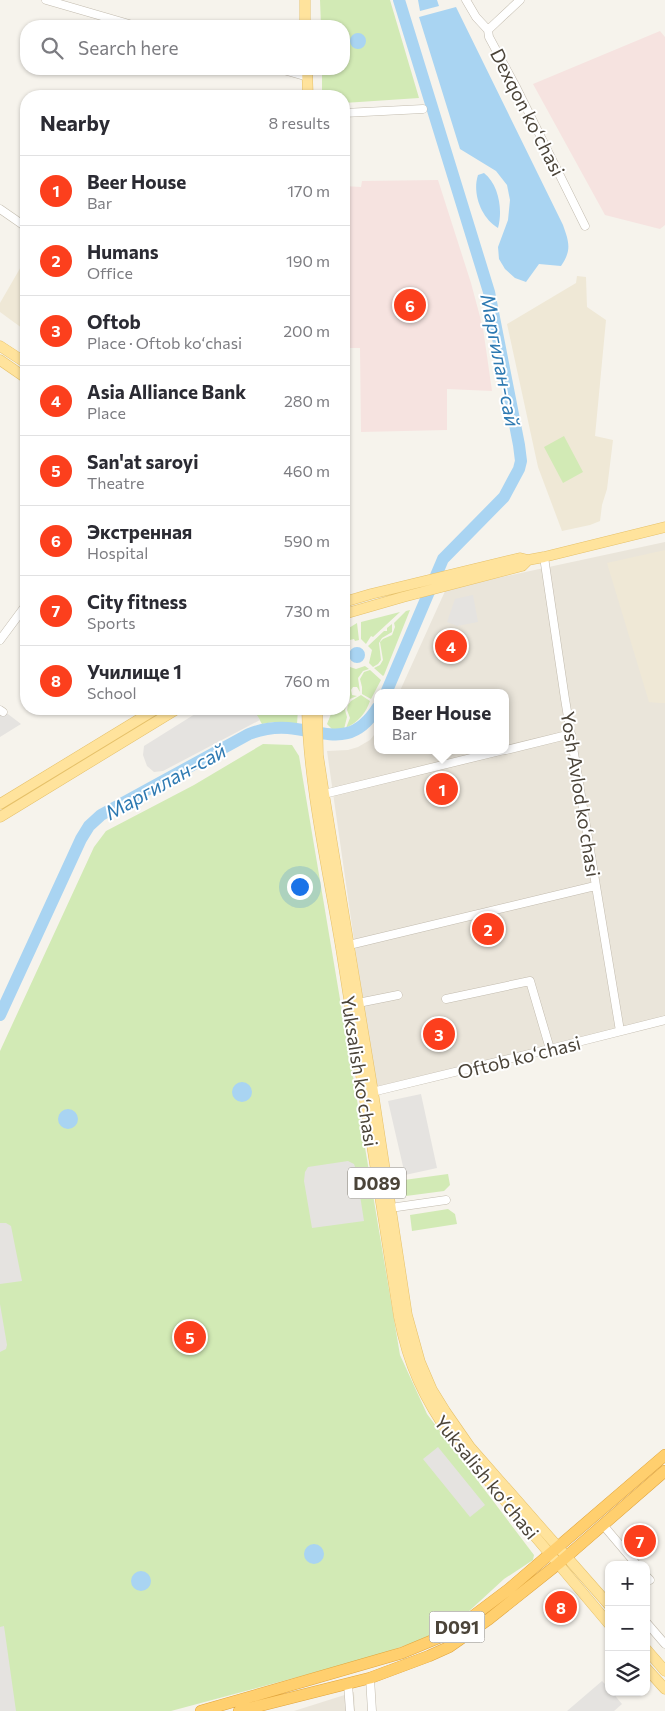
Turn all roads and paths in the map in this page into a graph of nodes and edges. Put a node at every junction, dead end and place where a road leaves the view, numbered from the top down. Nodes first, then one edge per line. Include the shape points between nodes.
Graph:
1 (46, 0) edge
2 (304, 0) edge
3 (466, 0) edge
4 (520, 0) edge
5 (115, 20) edge
6 (305, 20) edge
7 (488, 30) junction
8 (307, 75) edge
9 (308, 90) edge
10 (423, 109) dead end
11 (350, 113) edge
12 (0, 209) edge
13 (20, 223) edge
14 (585, 226) dead end
15 (0, 346) edge
16 (20, 359) edge
17 (0, 360) edge
18 (20, 374) edge
19 (665, 528) edge
20 (544, 557) junction
21 (447, 581) junction
22 (371, 594) junction
23 (350, 595) edge
24 (350, 600) edge
25 (350, 612) edge
26 (20, 613) edge
27 (0, 640) edge
28 (146, 715) edge
29 (167, 715) edge
30 (309, 715) edge
31 (315, 715) edge
32 (312, 723) junction
33 (571, 734) junction
34 (509, 749) edge
35 (314, 754) junction
36 (482, 754) edge
37 (324, 794) junction
38 (0, 804) edge
39 (0, 817) edge
40 (595, 886) junction
41 (349, 945) junction
42 (398, 995) dead end
43 (446, 999) dead end
44 (358, 1003) junction
45 (665, 1020) edge
46 (620, 1031) junction
47 (550, 1049) junction
48 (369, 1093) junction
49 (446, 1200) dead end
50 (397, 1207) dead end
51 (665, 1454) edge
52 (665, 1471) edge
53 (603, 1525) junction
54 (554, 1550) junction
55 (567, 1556) junction
56 (634, 1561) edge
57 (558, 1564) junction
58 (605, 1600) edge
59 (605, 1619) edge
60 (650, 1627) edge
61 (665, 1644) edge
62 (648, 1651) edge
63 (665, 1670) edge
64 (650, 1672) edge
65 (370, 1678) junction
66 (348, 1684) junction
67 (665, 1689) edge
68 (206, 1710) edge
69 (240, 1711) edge
70 (350, 1711) edge
71 (372, 1711) edge

1 - 5 street
2 - 6 main road
3 - 7 street, Dexqon koʻchasi
4 - 7 street
7 - 14 street, Dexqon koʻchasi
8 - 9 main road
10 - 11 street
12 - 13 street
15 - 16 main road
17 - 18 main road
19 - 20 main road
20 - 21 main road via 528,560 522,566
20 - 33 street, Yosh Avlod koʻchasi
21 - 22 main road via 429,581
21 - 25 main road via 420,593
22 - 23 main road
22 - 24 main road
26 - 27 street
28 - 38 main road
29 - 39 main road
30 - 32 main road, Yuksalish koʻchasi / D089
31 - 32 main road, Yuksalish koʻchasi / D089
32 - 35 main road, Yuksalish koʻchasi / D089
33 - 34 street
33 - 40 street, Yosh Avlod koʻchasi
35 - 37 main road, Yuksalish koʻchasi / D089
35 - 48 main road, Yuksalish koʻchasi / D089
36 - 37 street via 448,760
37 - 41 main road, Yuksalish koʻchasi / D089
40 - 41 street
40 - 46 street, Yosh Avlod koʻchasi
41 - 44 main road, Yuksalish koʻchasi / D089
42 - 44 street
43 - 47 street via 530,981
44 - 48 main road, Yuksalish koʻchasi / D089
45 - 46 street, Oftob koʻchasi
46 - 47 street, Oftob koʻchasi
47 - 48 street, Oftob koʻchasi
48 - 54 main road, Yuksalish koʻchasi / D089 via 407,1315 420,1362 432,1390 470,1447
49 - 50 street
51 - 54 highway, D091
52 - 53 highway, D091
53 - 55 highway, D091
53 - 56 street
54 - 55 main road, Yuksalish koʻchasi / D089
54 - 57 main road, Yuksalish koʻchasi / D089
54 - 68 highway, D091 via 460,1626 423,1646
55 - 57 highway, D091
55 - 58 main road, D089
57 - 59 main road, D089
57 - 65 highway, D091 via 449,1647
60 - 61 street
62 - 63 main road
64 - 67 main road
65 - 66 highway, D091
65 - 71 street
66 - 69 highway, D091
66 - 70 street

